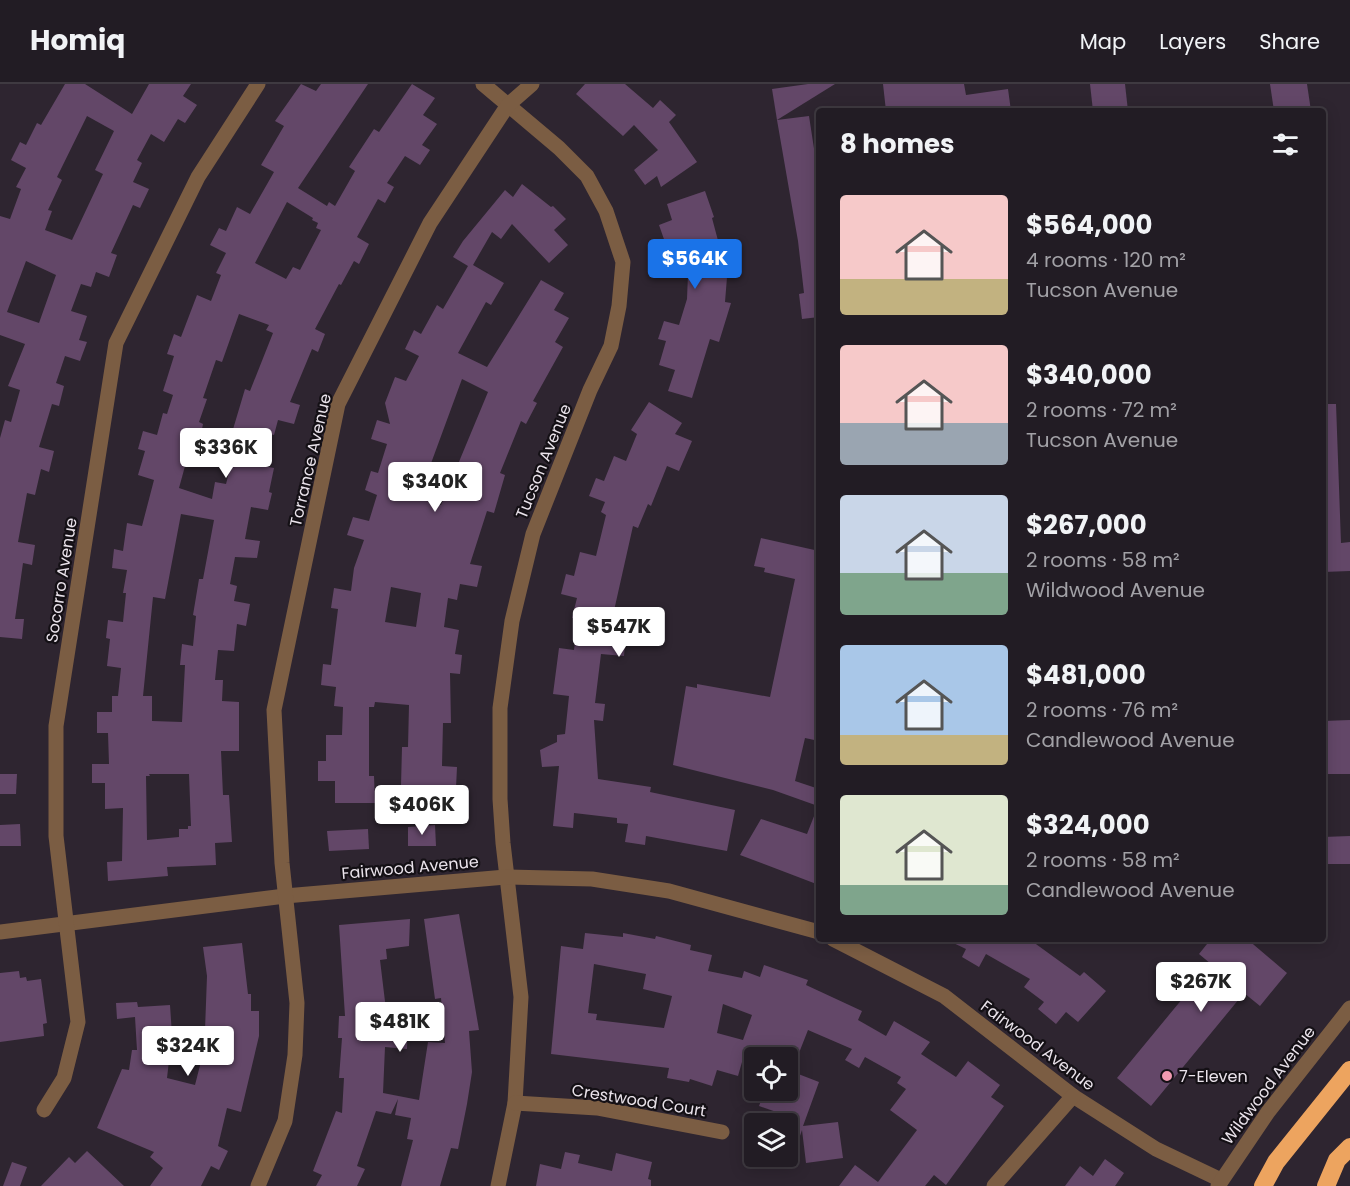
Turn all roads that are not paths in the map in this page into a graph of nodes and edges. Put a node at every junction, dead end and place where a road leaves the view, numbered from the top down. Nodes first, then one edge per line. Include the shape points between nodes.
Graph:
1 (258, 84) edge
2 (483, 84) edge
3 (532, 84) edge
4 (508, 105) junction
5 (506, 877) junction
6 (285, 896) junction
7 (66, 925) junction
8 (816, 931) edge
9 (0, 932) edge
10 (839, 942) edge
11 (1350, 1008) edge
12 (1350, 1070) edge
13 (1073, 1096) junction
14 (515, 1103) junction
15 (44, 1110) dead end
16 (722, 1132) dead end
17 (1350, 1147) edge
18 (1219, 1183) edge
19 (258, 1186) edge
20 (498, 1186) edge
21 (993, 1186) edge
22 (1263, 1186) edge
23 (1326, 1186) edge

1 - 7 street, Socorro Avenue via 198,177 116,343 56,726 56,836
2 - 4 street, Tucson Avenue
3 - 4 street, Torrance Avenue
4 - 5 street, Tucson Avenue via 587,176 606,211 623,262 611,346 533,534 512,621 500,708 500,799
4 - 6 street, Torrance Avenue via 430,223 338,404 274,710
5 - 6 street, Fairwood Avenue
5 - 8 street, Fairwood Avenue via 592,879 669,891
5 - 14 street, Tucson Avenue via 521,997
6 - 7 street, Fairwood Avenue
6 - 19 street, Torrance Avenue via 297,1004 295,1055 285,1121
7 - 9 street, Fairwood Avenue
7 - 15 street, Socorro Avenue via 78,1022 64,1078
10 - 13 street, Fairwood Avenue via 944,996
11 - 18 street, Wildwood Avenue via 1268,1112
12 - 22 highway via 1276,1162
13 - 18 street, Fairwood Avenue via 1156,1149
13 - 21 street
14 - 16 street, Crestwood Court via 597,1108
14 - 20 street, Tucson Avenue
17 - 23 highway via 1337,1160

